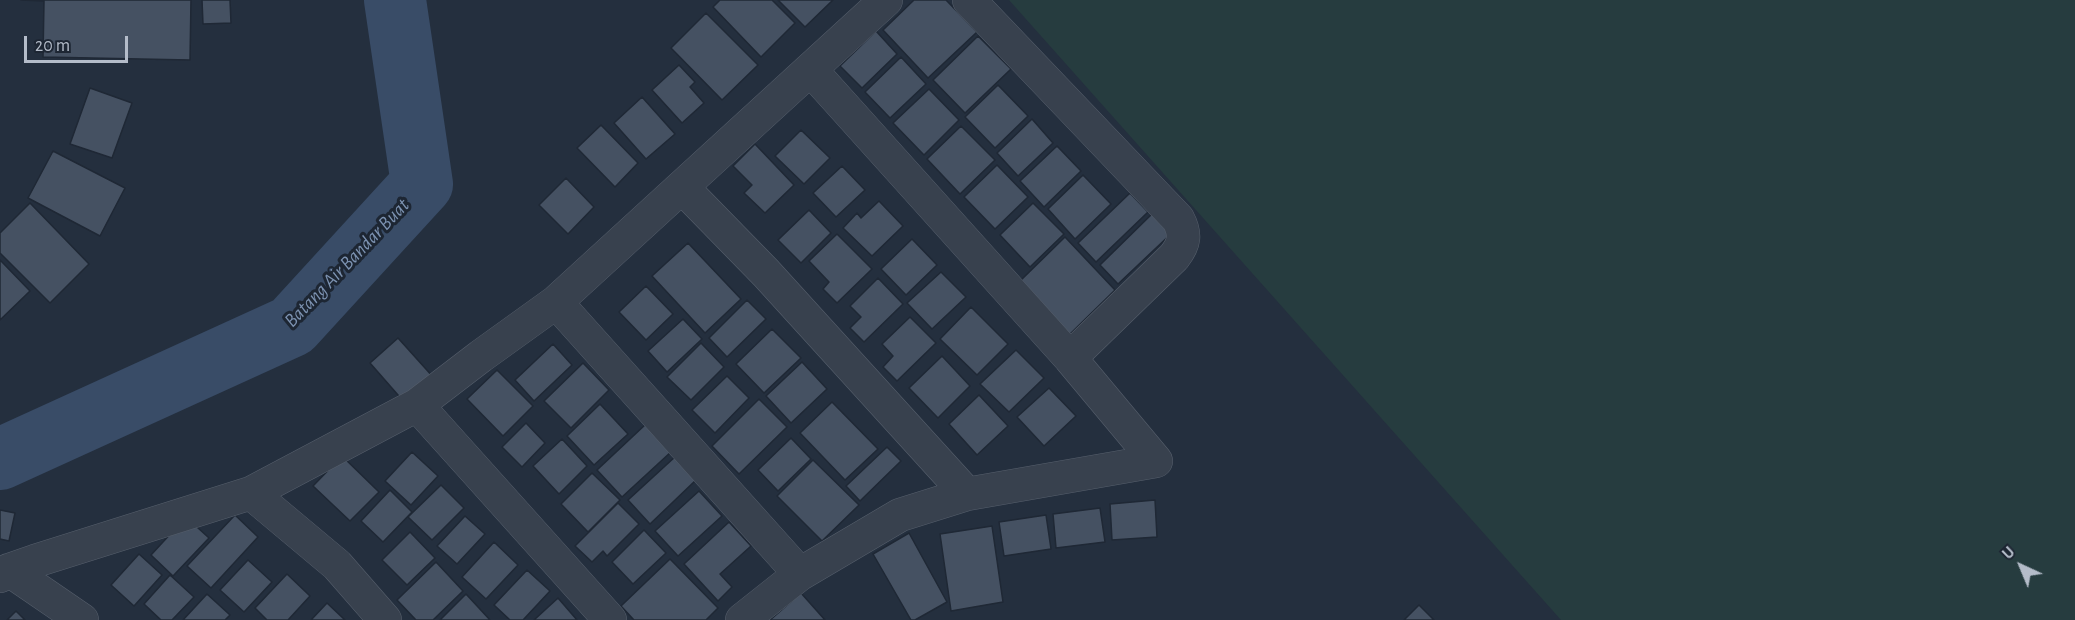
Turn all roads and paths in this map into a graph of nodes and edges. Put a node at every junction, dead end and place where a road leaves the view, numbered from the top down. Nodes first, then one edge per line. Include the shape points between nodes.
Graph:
1 (886, 0) edge
2 (969, 0) edge
3 (811, 70) junction
4 (682, 187) junction
5 (556, 302) junction
6 (1070, 358) junction
7 (417, 405) junction
8 (251, 493) junction
9 (967, 494) junction
10 (4, 573) edge
11 (801, 574) junction
12 (82, 620) edge
13 (385, 620) edge
14 (610, 620) edge
15 (742, 620) edge

1 - 3 street
2 - 6 street via 1184,229 1182,247 1174,257
3 - 4 street
3 - 6 street
4 - 5 street
4 - 9 street via 766,273
5 - 7 street
5 - 11 street
6 - 9 street via 1156,461
7 - 8 street
7 - 14 street
8 - 10 street
8 - 13 street via 337,565
9 - 11 street via 900,514
10 - 12 street
11 - 15 street

